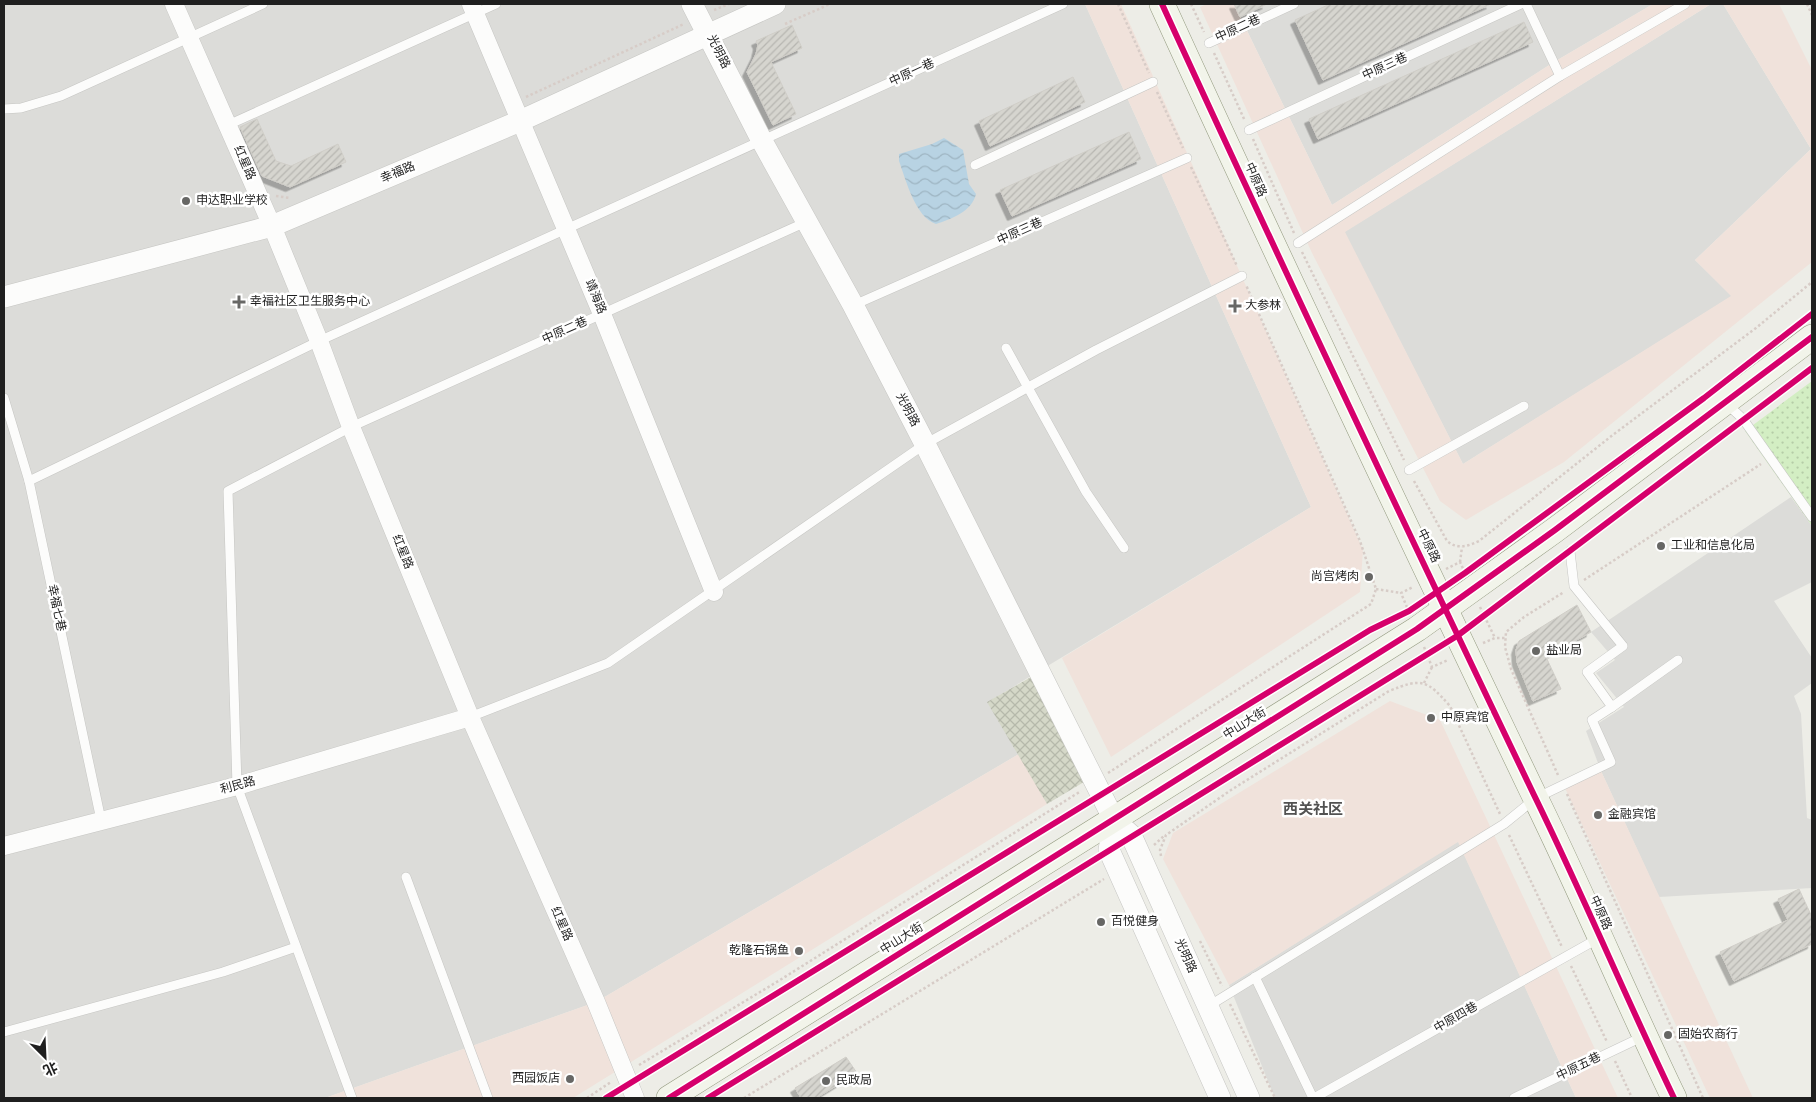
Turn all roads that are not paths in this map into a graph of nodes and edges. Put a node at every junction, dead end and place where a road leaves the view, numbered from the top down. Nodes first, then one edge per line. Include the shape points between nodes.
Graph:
1 (174, 4) edge
2 (263, 4) edge
3 (496, 4) edge
4 (775, 4) edge
5 (1062, 4) edge
6 (1162, 4) edge
7 (1294, 4) edge
8 (1521, 4) edge
9 (1526, 4) edge
10 (1685, 4) edge
11 (473, 9) edge
12 (700, 18) edge
13 (190, 39) junction
14 (1209, 43) road end
15 (1560, 76) junction
16 (1153, 82) road end
17 (4, 109) edge
18 (516, 112) junction
19 (228, 125) junction
20 (1249, 130) road end
21 (762, 142) junction
22 (1187, 158) road end
23 (975, 165) dead end
24 (807, 222) junction
25 (272, 226) junction
26 (565, 228) junction
27 (1298, 243) road end
28 (1242, 276) road end
29 (4, 297) edge
30 (853, 306) junction
31 (602, 314) junction
32 (1812, 337) edge
33 (320, 340) junction
34 (1006, 348) dead end
35 (1028, 388) junction
36 (4, 398) edge
37 (1725, 402) junction
38 (1524, 406) dead end
39 (351, 427) junction
40 (925, 444) junction
41 (1409, 470) road end
42 (29, 481) junction
43 (1812, 517) edge
44 (1124, 548) dead end
45 (1570, 551) dead end
46 (714, 592) junction
47 (1441, 601) junction
48 (1678, 660) dead end
49 (1612, 707) junction
50 (470, 717) junction
51 (237, 786) junction
52 (1536, 798) junction
53 (101, 820) junction
54 (1114, 820) junction
55 (4, 846) edge
56 (406, 877) dead end
57 (1599, 938) junction
58 (296, 946) junction
59 (1255, 977) junction
60 (1207, 1007) junction
61 (4, 1032) edge
62 (1645, 1036) junction
63 (352, 1098) edge
64 (488, 1098) edge
65 (635, 1098) edge
66 (669, 1098) edge
67 (1220, 1098) edge
68 (1249, 1098) edge
69 (1313, 1098) edge
70 (1514, 1098) edge
71 (1674, 1098) edge

1 - 13 street, 红星路
2 - 13 lane
3 - 11 lane
4 - 12 street, 幸福路
5 - 21 lane, 中原一巷
6 - 47 main road, 中原路 via 1276,254
7 - 14 lane, 中原二巷
8 - 20 lane, 中原三巷
9 - 15 lane
10 - 15 lane
11 - 18 street, 靖海路
11 - 19 lane
12 - 18 street, 幸福路
12 - 21 street, 光明路
13 - 17 lane via 61,96 21,108
13 - 19 street, 红星路
15 - 27 lane
16 - 23 lane
18 - 25 street, 幸福路
18 - 26 street, 靖海路
19 - 25 street, 红星路
21 - 24 street, 光明路
21 - 26 lane, 中原一巷
22 - 30 lane, 中原三巷
24 - 30 street, 光明路
24 - 31 lane, 中原二巷
25 - 29 street, 幸福路
25 - 33 street, 红星路
26 - 31 street, 靖海路
26 - 33 lane, 中原一巷
28 - 35 lane
30 - 40 street, 光明路
31 - 39 lane, 中原二巷
31 - 46 street, 靖海路
32 - 37 main road, 中山大街
33 - 39 street, 红星路
33 - 42 lane, 中原一巷
34 - 35 lane
35 - 40 lane
35 - 44 lane via 1086,492
36 - 42 lane, 幸福七巷
37 - 43 lane via 1743,419
37 - 47 main road, 中山大街 via 1555,530
38 - 41 lane
39 - 50 street, 红星路
39 - 51 lane, 中原二巷 via 228,491
40 - 46 lane
40 - 54 street, 光明路
42 - 53 lane, 幸福七巷
45 - 49 lane via 1574,586 1623,646 1587,672
46 - 50 lane via 608,663
47 - 52 main road, 中原路
47 - 54 main road, 中山大街
48 - 49 lane
49 - 52 lane via 1592,720 1611,762
50 - 51 street, 利民路
50 - 65 street, 红星路
51 - 53 street, 利民路
51 - 58 lane
52 - 57 main road, 中原路
52 - 59 lane via 1504,824
53 - 55 street, 利民路
54 - 60 street, 光明路 via 1132,835
54 - 66 main road, 中山大街
54 - 67 street via 1109,850
56 - 64 lane
57 - 62 main road, 中原路
57 - 69 lane, 中原四巷
58 - 61 lane via 223,972
58 - 63 lane
59 - 60 lane
59 - 69 lane
60 - 68 street, 光明路
62 - 70 lane, 中原五巷
62 - 71 main road, 中原路

